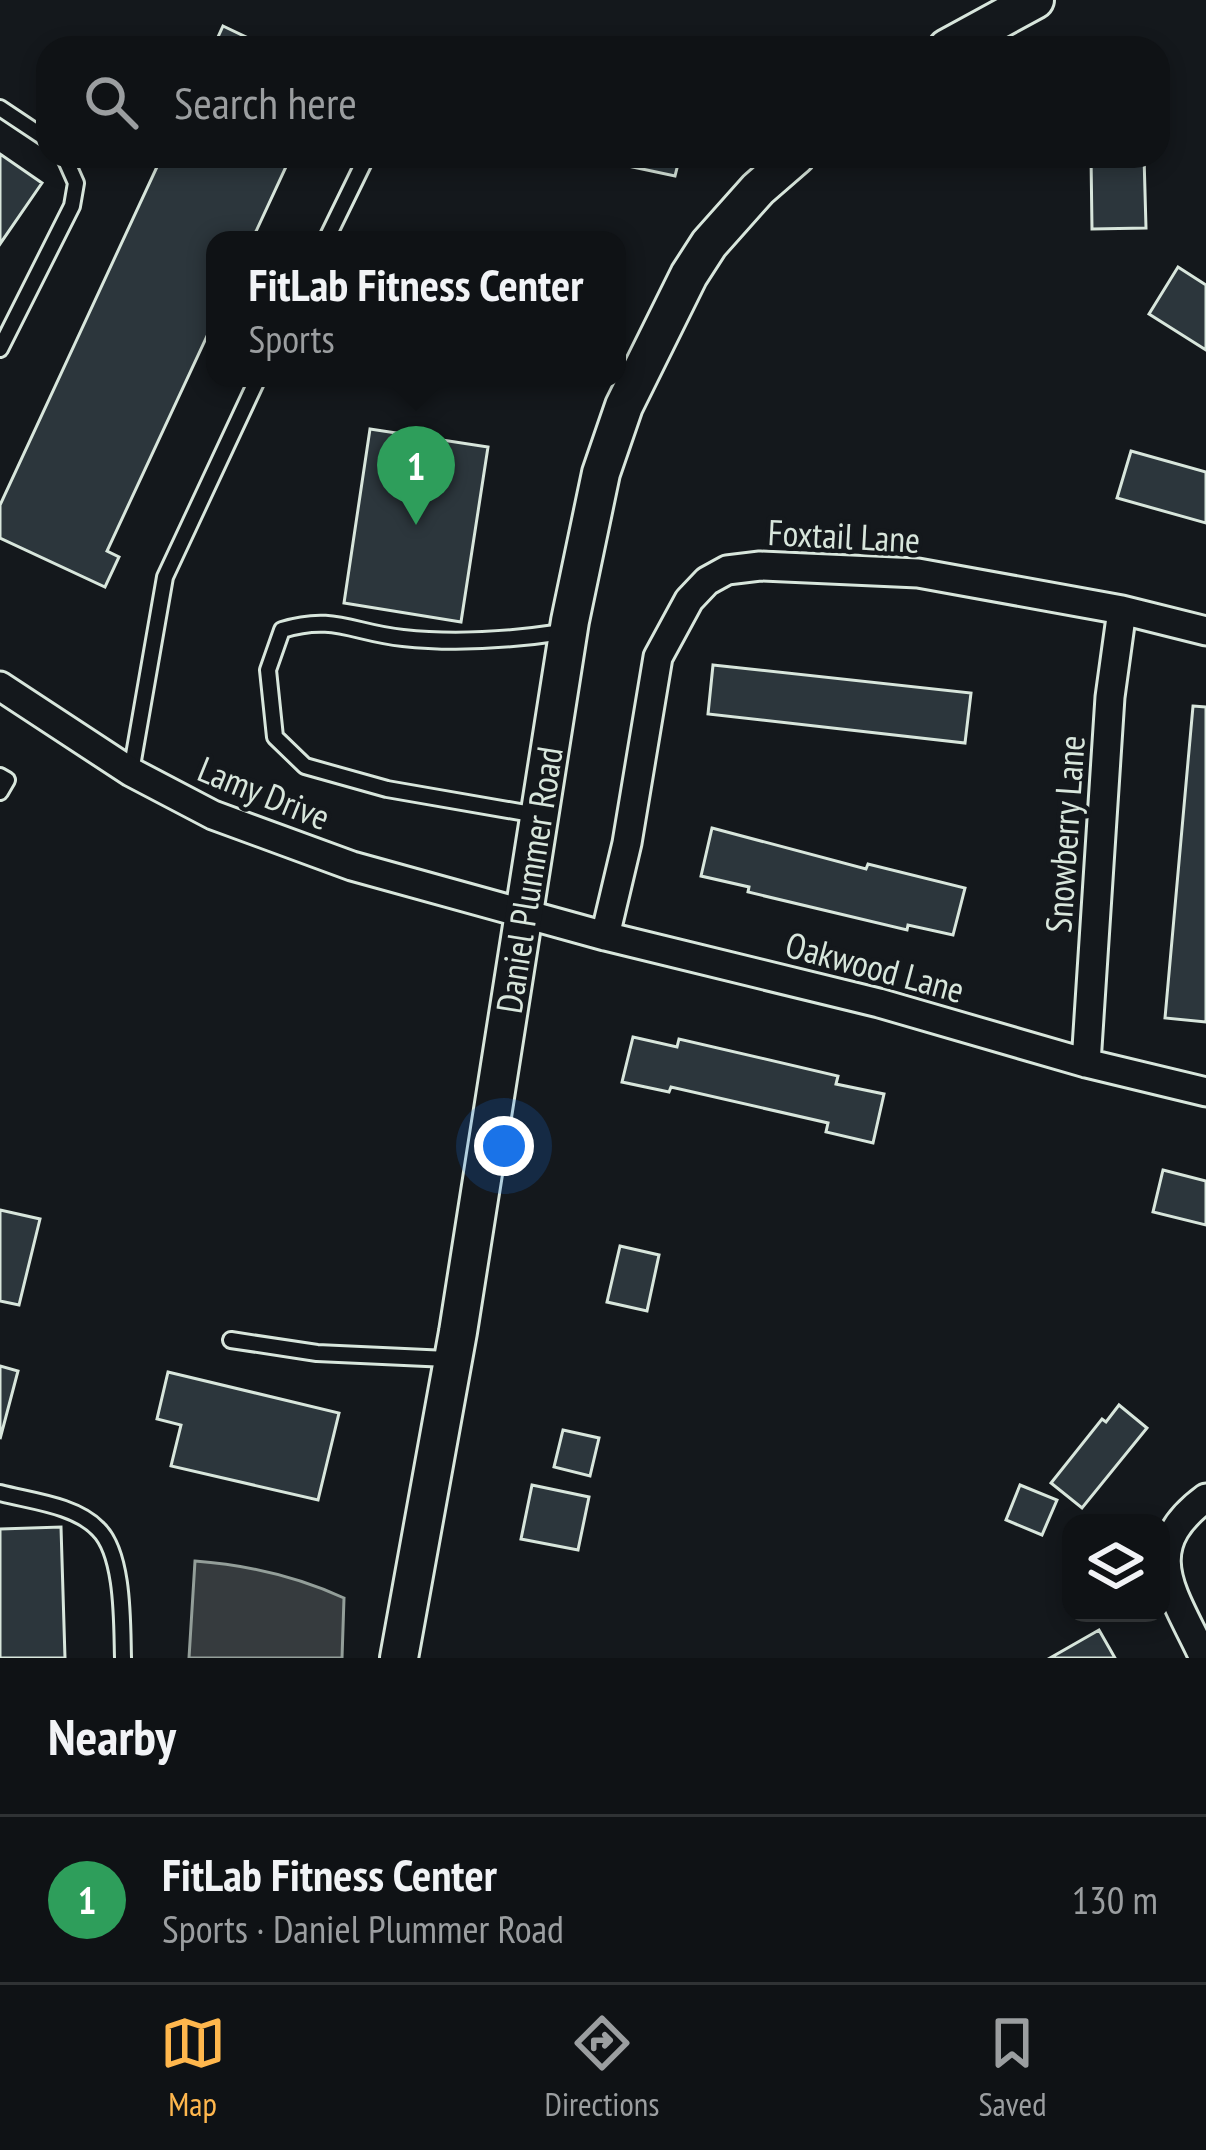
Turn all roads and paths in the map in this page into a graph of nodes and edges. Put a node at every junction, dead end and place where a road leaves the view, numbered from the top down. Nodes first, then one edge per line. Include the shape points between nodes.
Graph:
1 (1035, 0) edge
2 (969, 36) edge
3 (0, 108) edge
4 (36, 132) edge
5 (69, 168) edge
6 (361, 168) edge
7 (783, 168) edge
8 (330, 231) edge
9 (0, 349) edge
10 (254, 387) edge
11 (1123, 610) junction
12 (568, 631) junction
13 (1206, 631) edge
14 (0, 686) edge
15 (131, 772) junction
16 (0, 776) edge
17 (0, 793) edge
18 (540, 815) junction
19 (525, 912) junction
20 (605, 936) junction
21 (1085, 1063) junction
22 (1206, 1091) edge
23 (231, 1340) dead end
24 (453, 1359) junction
25 (0, 1493) edge
26 (1206, 1498) edge
27 (123, 1658) edge
28 (399, 1658) edge
29 (1204, 1658) edge

1 - 2 street
3 - 4 lane
5 - 9 lane via 72,206
6 - 8 lane
7 - 12 street, Daniel Plummer Road via 709,244 654,338 601,473
10 - 15 lane via 165,577
11 - 13 street, Foxtail Lane
11 - 20 street, Foxtail Lane via 918,573 760,566 707,581 658,657
11 - 21 street, Snowberry Lane
12 - 18 street, Daniel Plummer Road
12 - 18 lane via 500,642 421,639 314,620 282,630 268,670 275,737 305,766
14 - 15 street, Lamy Drive
15 - 19 street, Lamy Drive via 282,843
16 - 17 lane via 7,780
18 - 19 street, Daniel Plummer Road
19 - 20 street, Oakwood Lane
19 - 24 street, Daniel Plummer Road
20 - 21 street, Oakwood Lane
21 - 22 street, Oakwood Lane
23 - 24 lane
24 - 28 street, Daniel Plummer Road
25 - 27 lane via 98,1528 115,1561
26 - 29 street via 1181,1516 1164,1560

